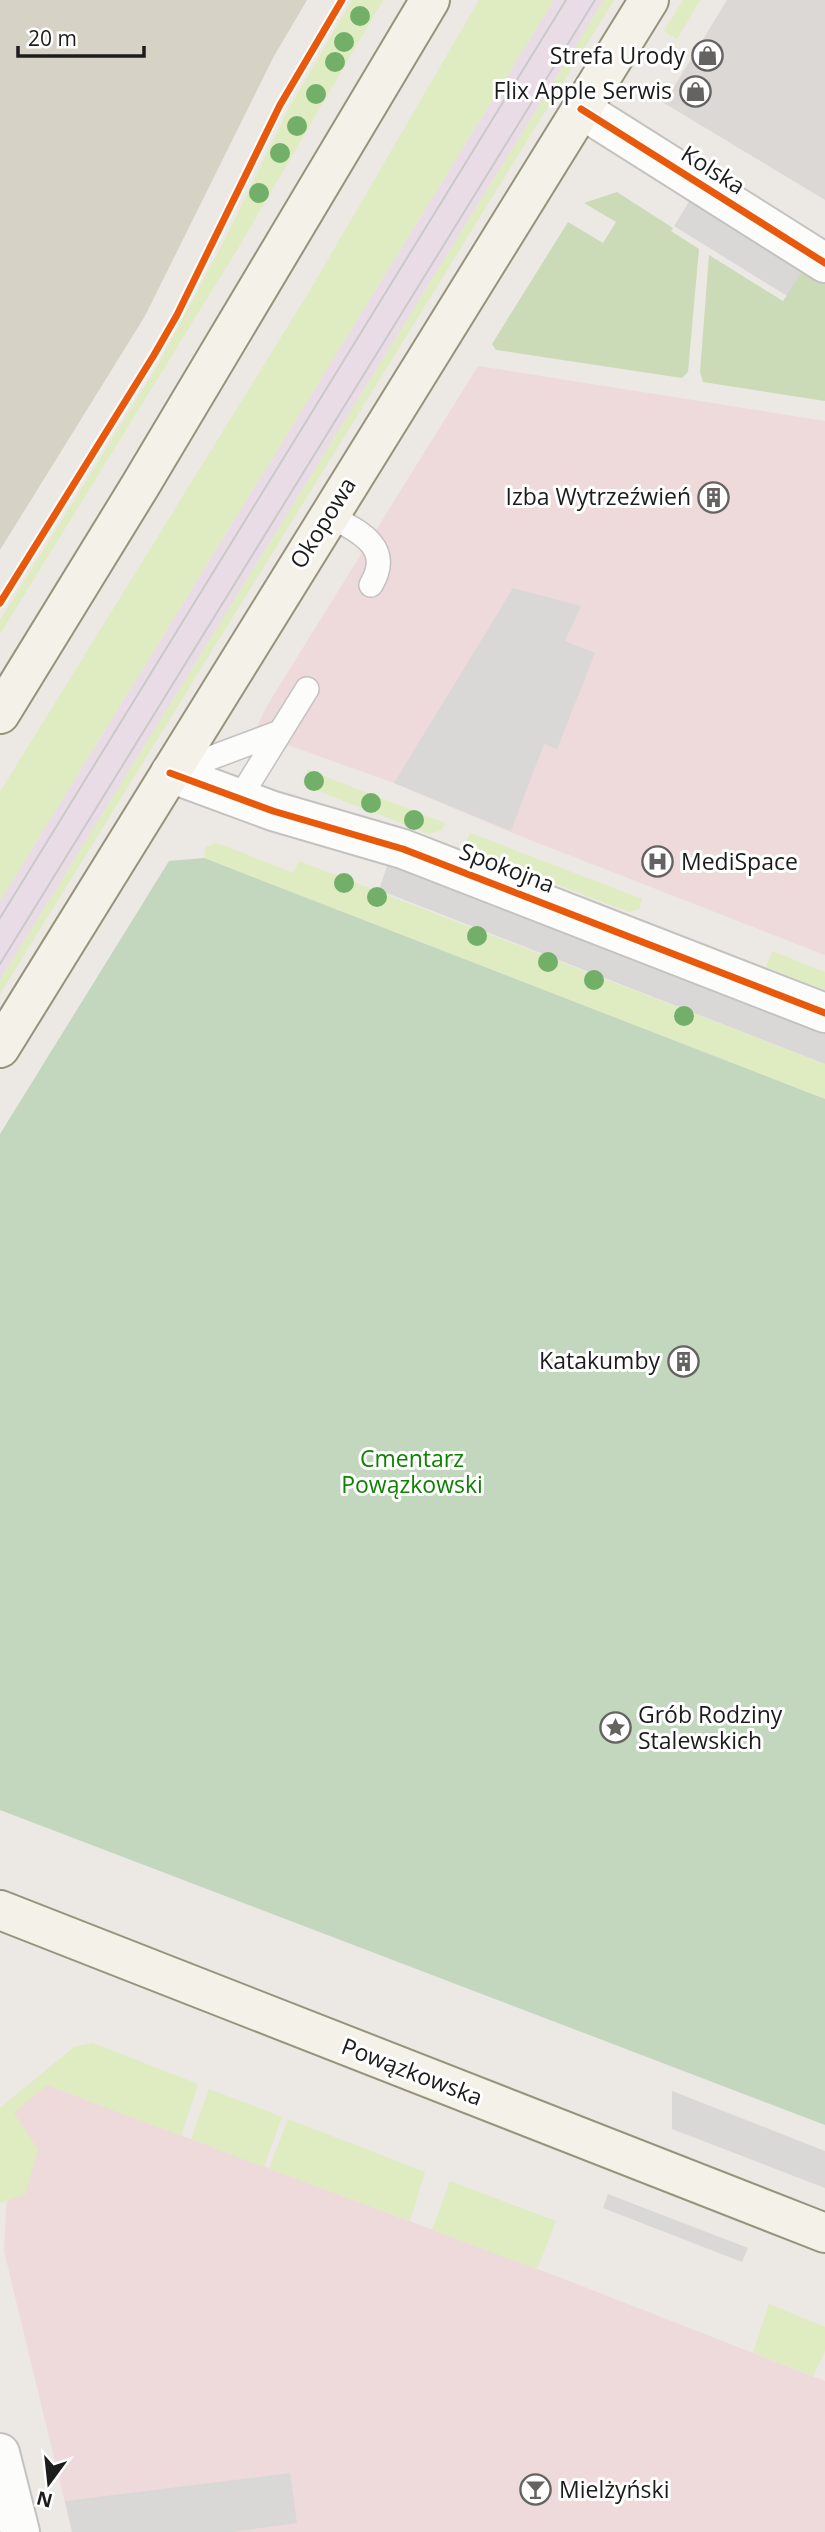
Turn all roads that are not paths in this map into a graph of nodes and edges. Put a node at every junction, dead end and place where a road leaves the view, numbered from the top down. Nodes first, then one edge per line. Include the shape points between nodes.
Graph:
1 (430, 0) edge
2 (649, 0) edge
3 (581, 109) junction
4 (825, 263) edge
5 (328, 515) junction
6 (371, 585) dead end
7 (307, 689) dead end
8 (0, 714) edge
9 (280, 732) junction
10 (170, 773) junction
11 (239, 799) junction
12 (825, 1013) edge
13 (0, 1048) edge
14 (3, 1920) edge
15 (825, 2233) edge
16 (2, 2471) edge
17 (20, 2532) edge

1 - 8 main road
2 - 3 main road, Okopowa
3 - 4 street, Kolska
3 - 5 main road, Okopowa
5 - 6 lane via 363,533 377,551 379,571
5 - 10 main road, Okopowa
7 - 9 lane
9 - 10 lane
9 - 11 lane
10 - 11 street, Spokojna
10 - 13 main road, Okopowa
11 - 12 street, Spokojna via 404,849
14 - 15 main road, Powązkowska
16 - 17 street

